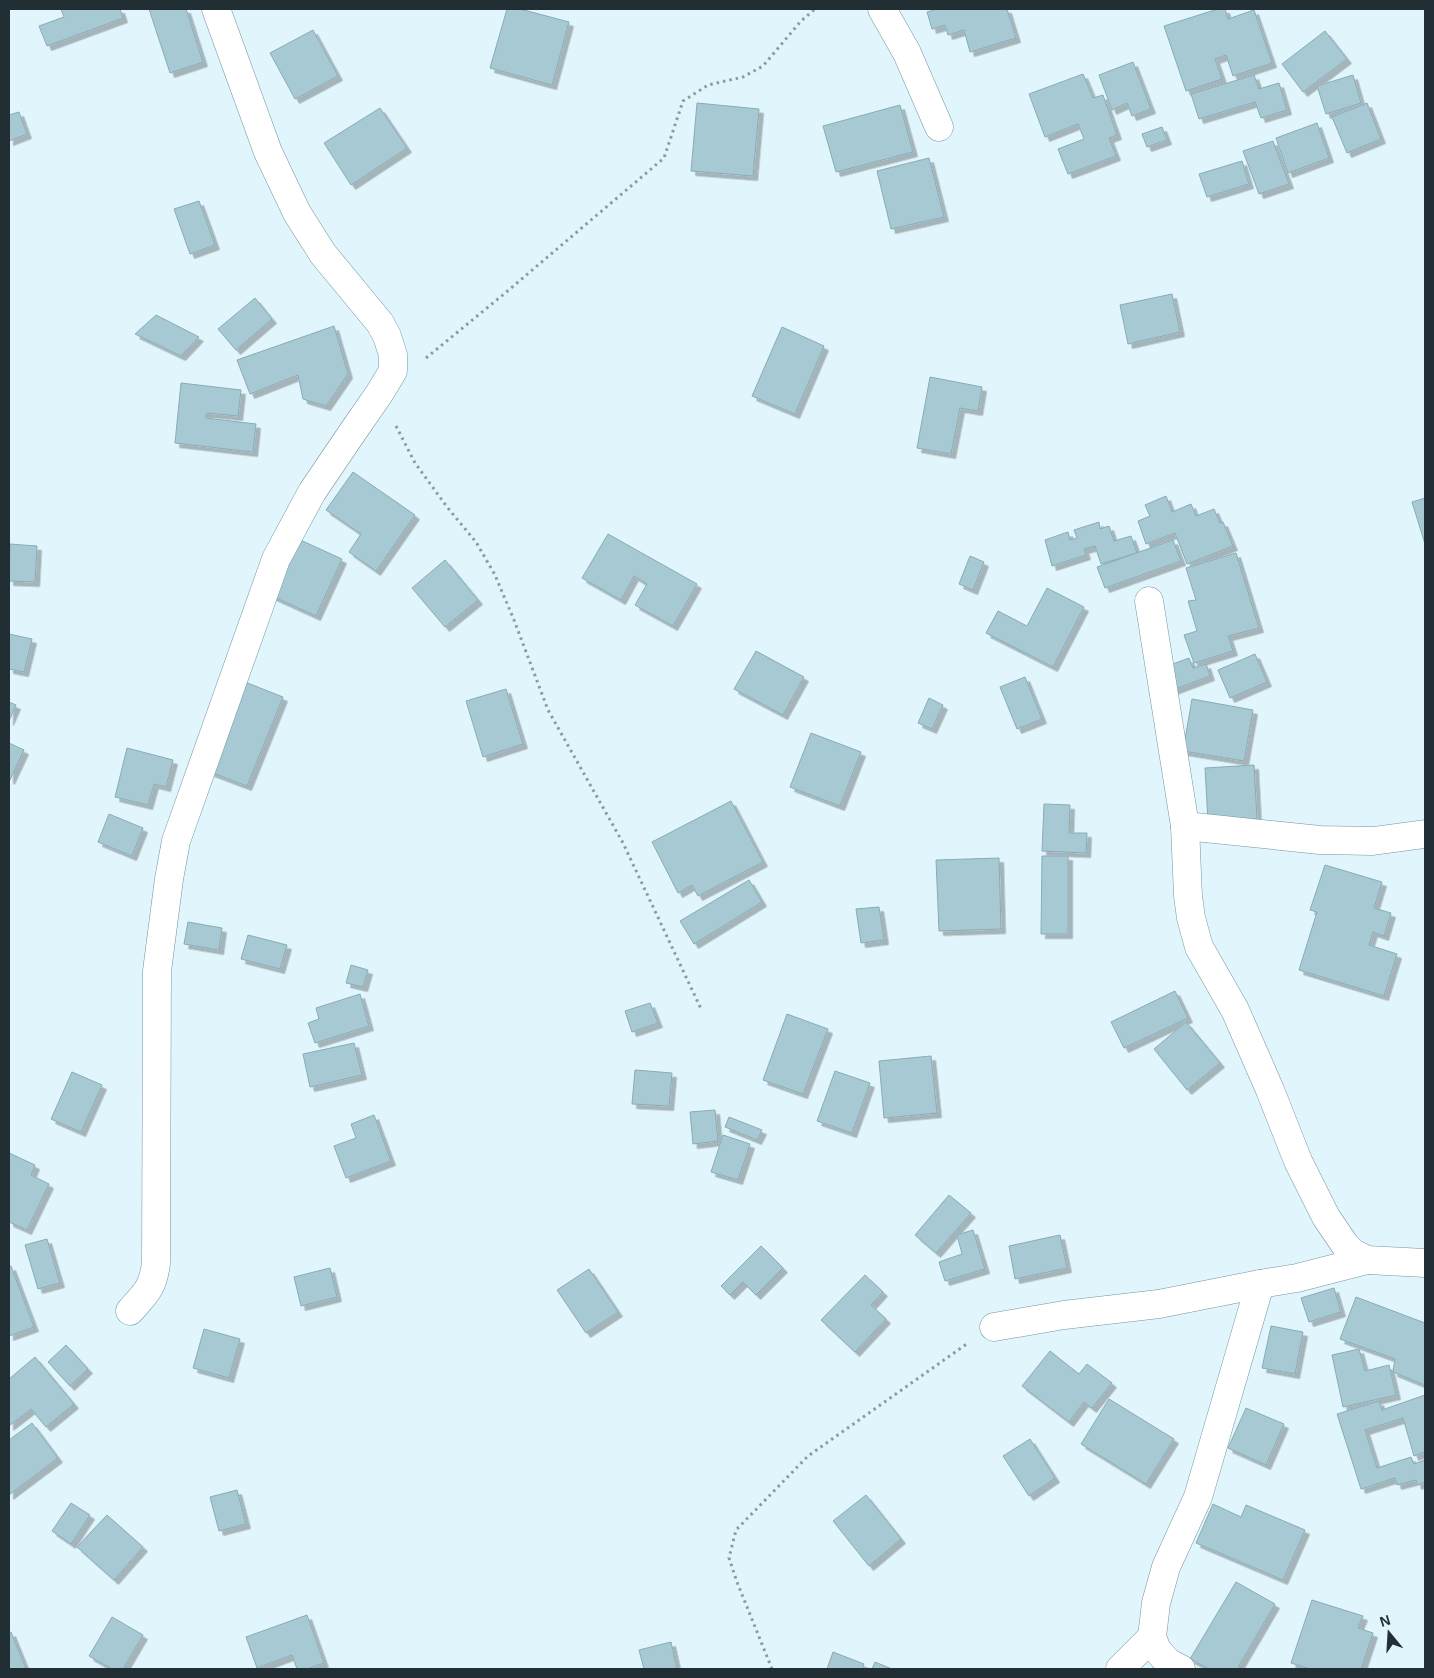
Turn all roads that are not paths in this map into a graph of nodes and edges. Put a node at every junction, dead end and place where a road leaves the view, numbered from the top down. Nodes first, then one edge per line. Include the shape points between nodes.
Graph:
1 (216, 9) edge
2 (882, 9) edge
3 (939, 127) dead end
4 (1149, 600) dead end
5 (1185, 826) junction
6 (1425, 834) edge
7 (1367, 1260) junction
8 (1425, 1263) edge
9 (1260, 1284) junction
10 (130, 1311) dead end
11 (994, 1328) road end
12 (1152, 1637) junction
13 (1120, 1669) edge
14 (1181, 1669) edge

1 - 10 street via 268,152 297,212 323,254 380,323 393,355 393,371 312,492 276,560 176,841 157,971 155,1275 150,1288
2 - 3 street via 907,53
4 - 5 street
5 - 6 street via 1320,840 1373,841
5 - 7 street via 1188,896 1200,947 1235,1010 1298,1161 1326,1217 1345,1245
7 - 8 street
7 - 9 street
9 - 11 street via 1159,1304 1064,1314
9 - 12 street via 1198,1497 1166,1567 1156,1603
12 - 13 street
12 - 14 street via 1157,1650 1168,1662

